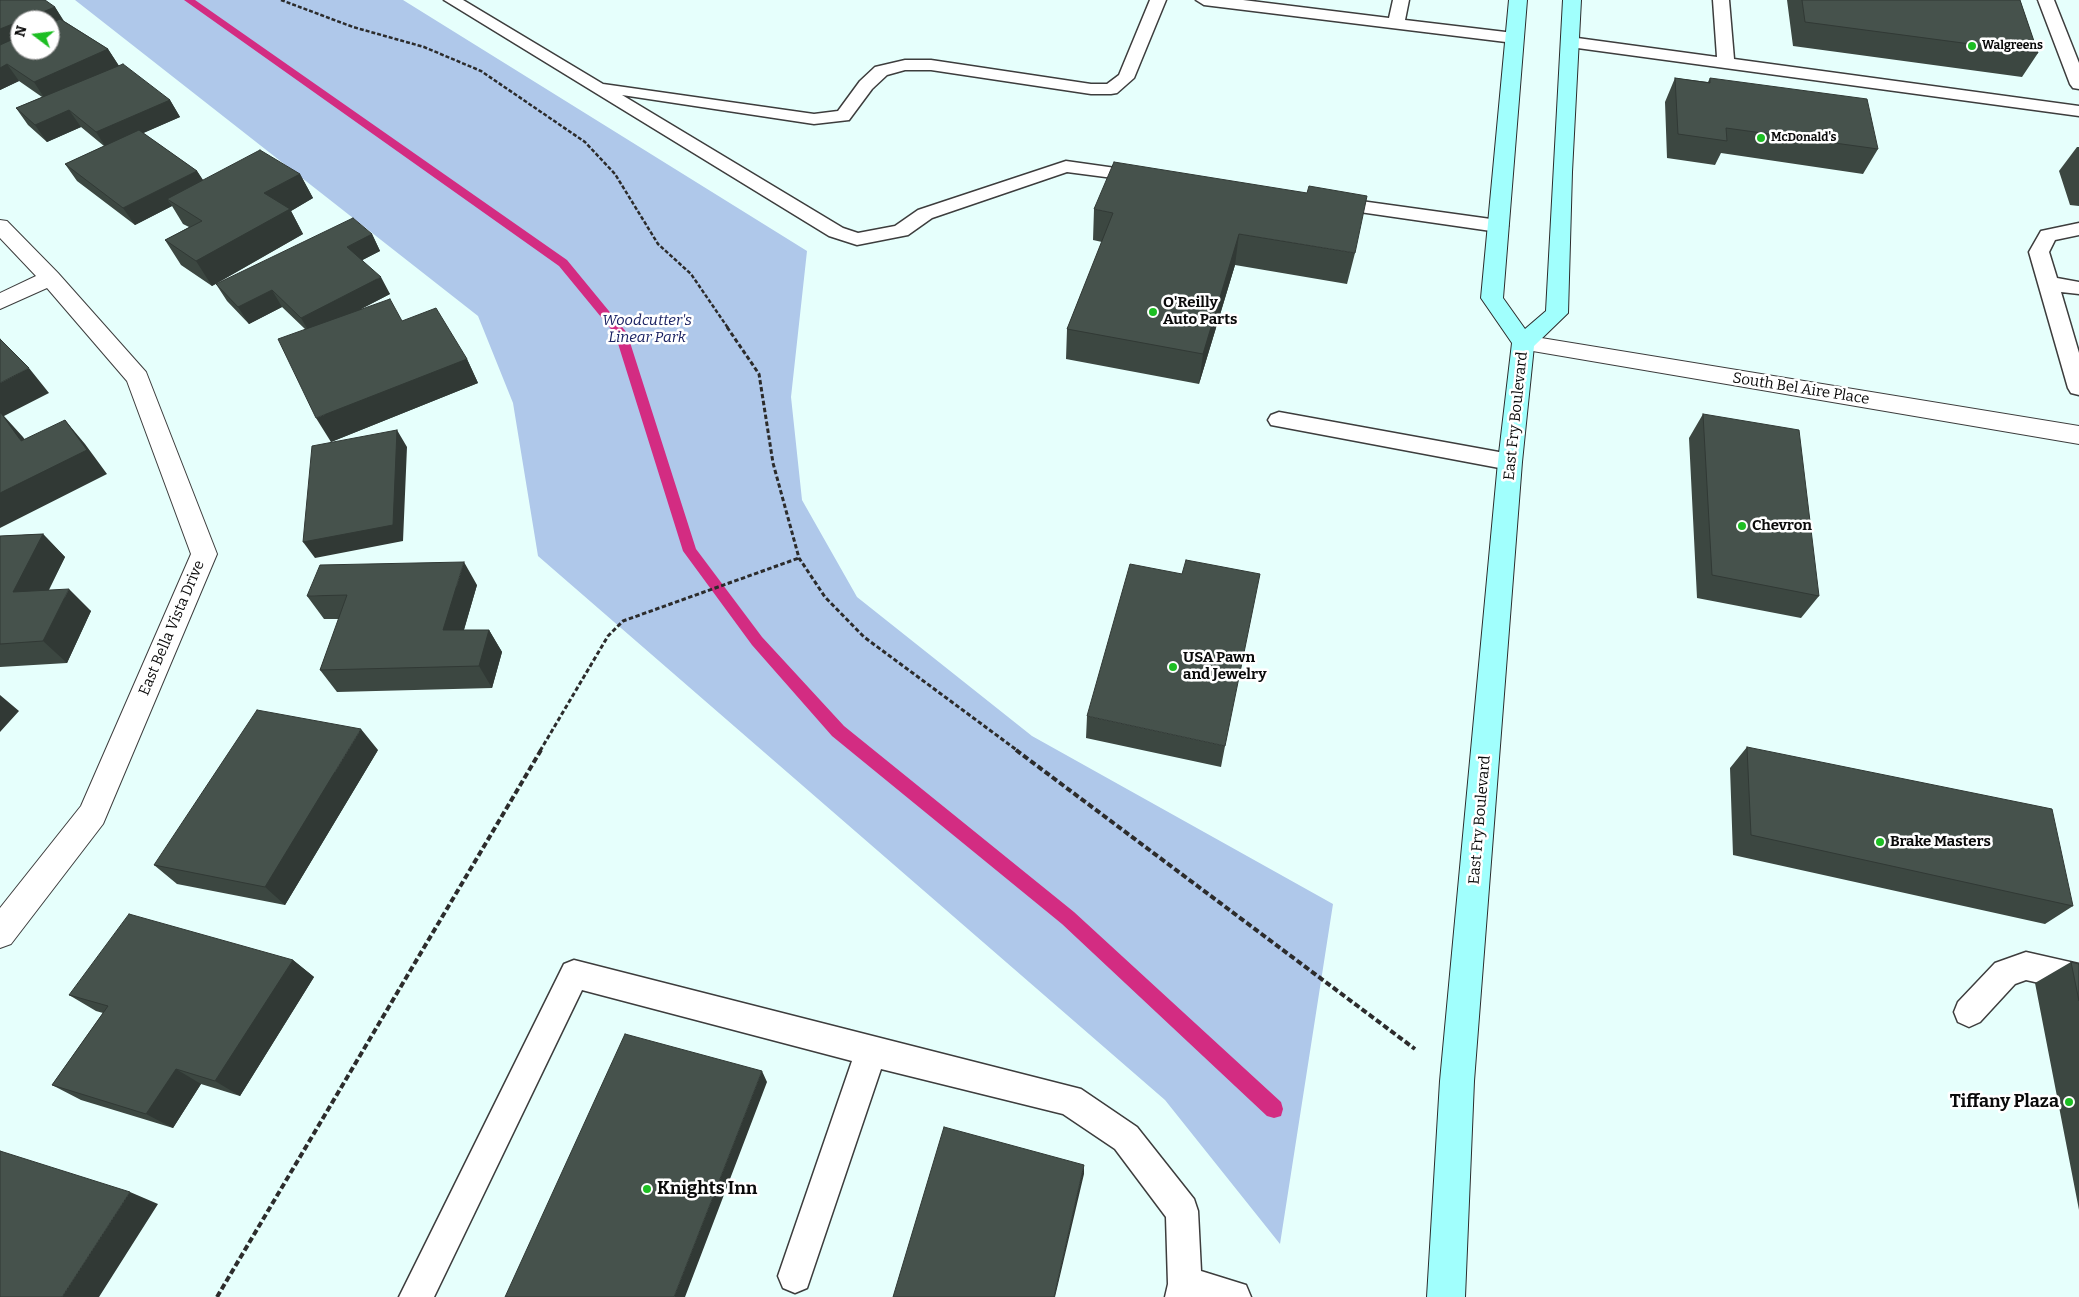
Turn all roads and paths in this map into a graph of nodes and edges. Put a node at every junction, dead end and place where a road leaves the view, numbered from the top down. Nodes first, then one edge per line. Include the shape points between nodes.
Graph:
1 (280, 0) edge
2 (452, 0) edge
3 (1158, 0) edge
4 (1204, 0) edge
5 (1401, 0) edge
6 (1518, 0) edge
7 (1572, 0) edge
8 (1721, 0) edge
9 (2046, 0) edge
10 (1396, 24) junction
11 (1514, 38) junction
12 (1570, 42) junction
13 (1726, 63) junction
14 (2079, 84) edge
15 (598, 87) junction
16 (2079, 111) edge
17 (1164, 180) edge
18 (1311, 200) edge
19 (0, 226) edge
20 (1498, 226) junction
21 (2079, 229) edge
22 (50, 278) junction
23 (2047, 283) junction
24 (2079, 288) edge
25 (0, 302) edge
26 (1524, 343) junction
27 (2079, 388) edge
28 (1279, 420) dead end
29 (2079, 435) edge
30 (1510, 462) junction
31 (799, 558) junction
32 (0, 933) edge
33 (2079, 978) edge
34 (1969, 1012) dead end
35 (871, 1051) junction
36 (1457, 1081) junction
37 (795, 1276) dead end
38 (1184, 1290) edge
39 (216, 1297) edge
40 (416, 1297) edge
41 (1234, 1297) edge
42 (1446, 1297) edge

1 - 31 path via 353,28 424,47 481,71 585,142 615,174 658,244 691,274 759,374 773,463
2 - 15 lane
3 - 15 lane via 1126,78 1111,89 1092,89 931,65 905,65 881,71 843,116 814,119
4 - 10 lane
5 - 10 lane
6 - 11 main road, East Fry Boulevard
7 - 12 main road, East Fry Boulevard
8 - 13 lane
9 - 14 lane
10 - 11 lane
11 - 20 main road, East Fry Boulevard
12 - 13 lane
12 - 26 main road, East Fry Boulevard via 1557,313
13 - 16 lane
15 - 17 lane via 836,232 857,239 902,231 926,214 1066,166
18 - 20 lane
19 - 22 street, East Bella Vista Drive
20 - 26 main road, East Fry Boulevard via 1492,298
21 - 23 lane via 2048,235 2038,252
22 - 25 street
22 - 32 street, East Bella Vista Drive via 138,378 204,554 92,815
23 - 24 lane
23 - 27 lane
26 - 29 street, South Bel Aire Place
26 - 30 main road, East Fry Boulevard
28 - 30 lane
30 - 36 main road, East Fry Boulevard
31 - 36 path via 825,597 864,637
31 - 39 path via 624,621 608,636
33 - 34 lane via 2026,966 2005,973
35 - 37 lane
35 - 38 lane via 1070,1100 1126,1138 1182,1211
35 - 40 lane via 574,974
36 - 42 main road, East Fry Boulevard
38 - 41 lane

